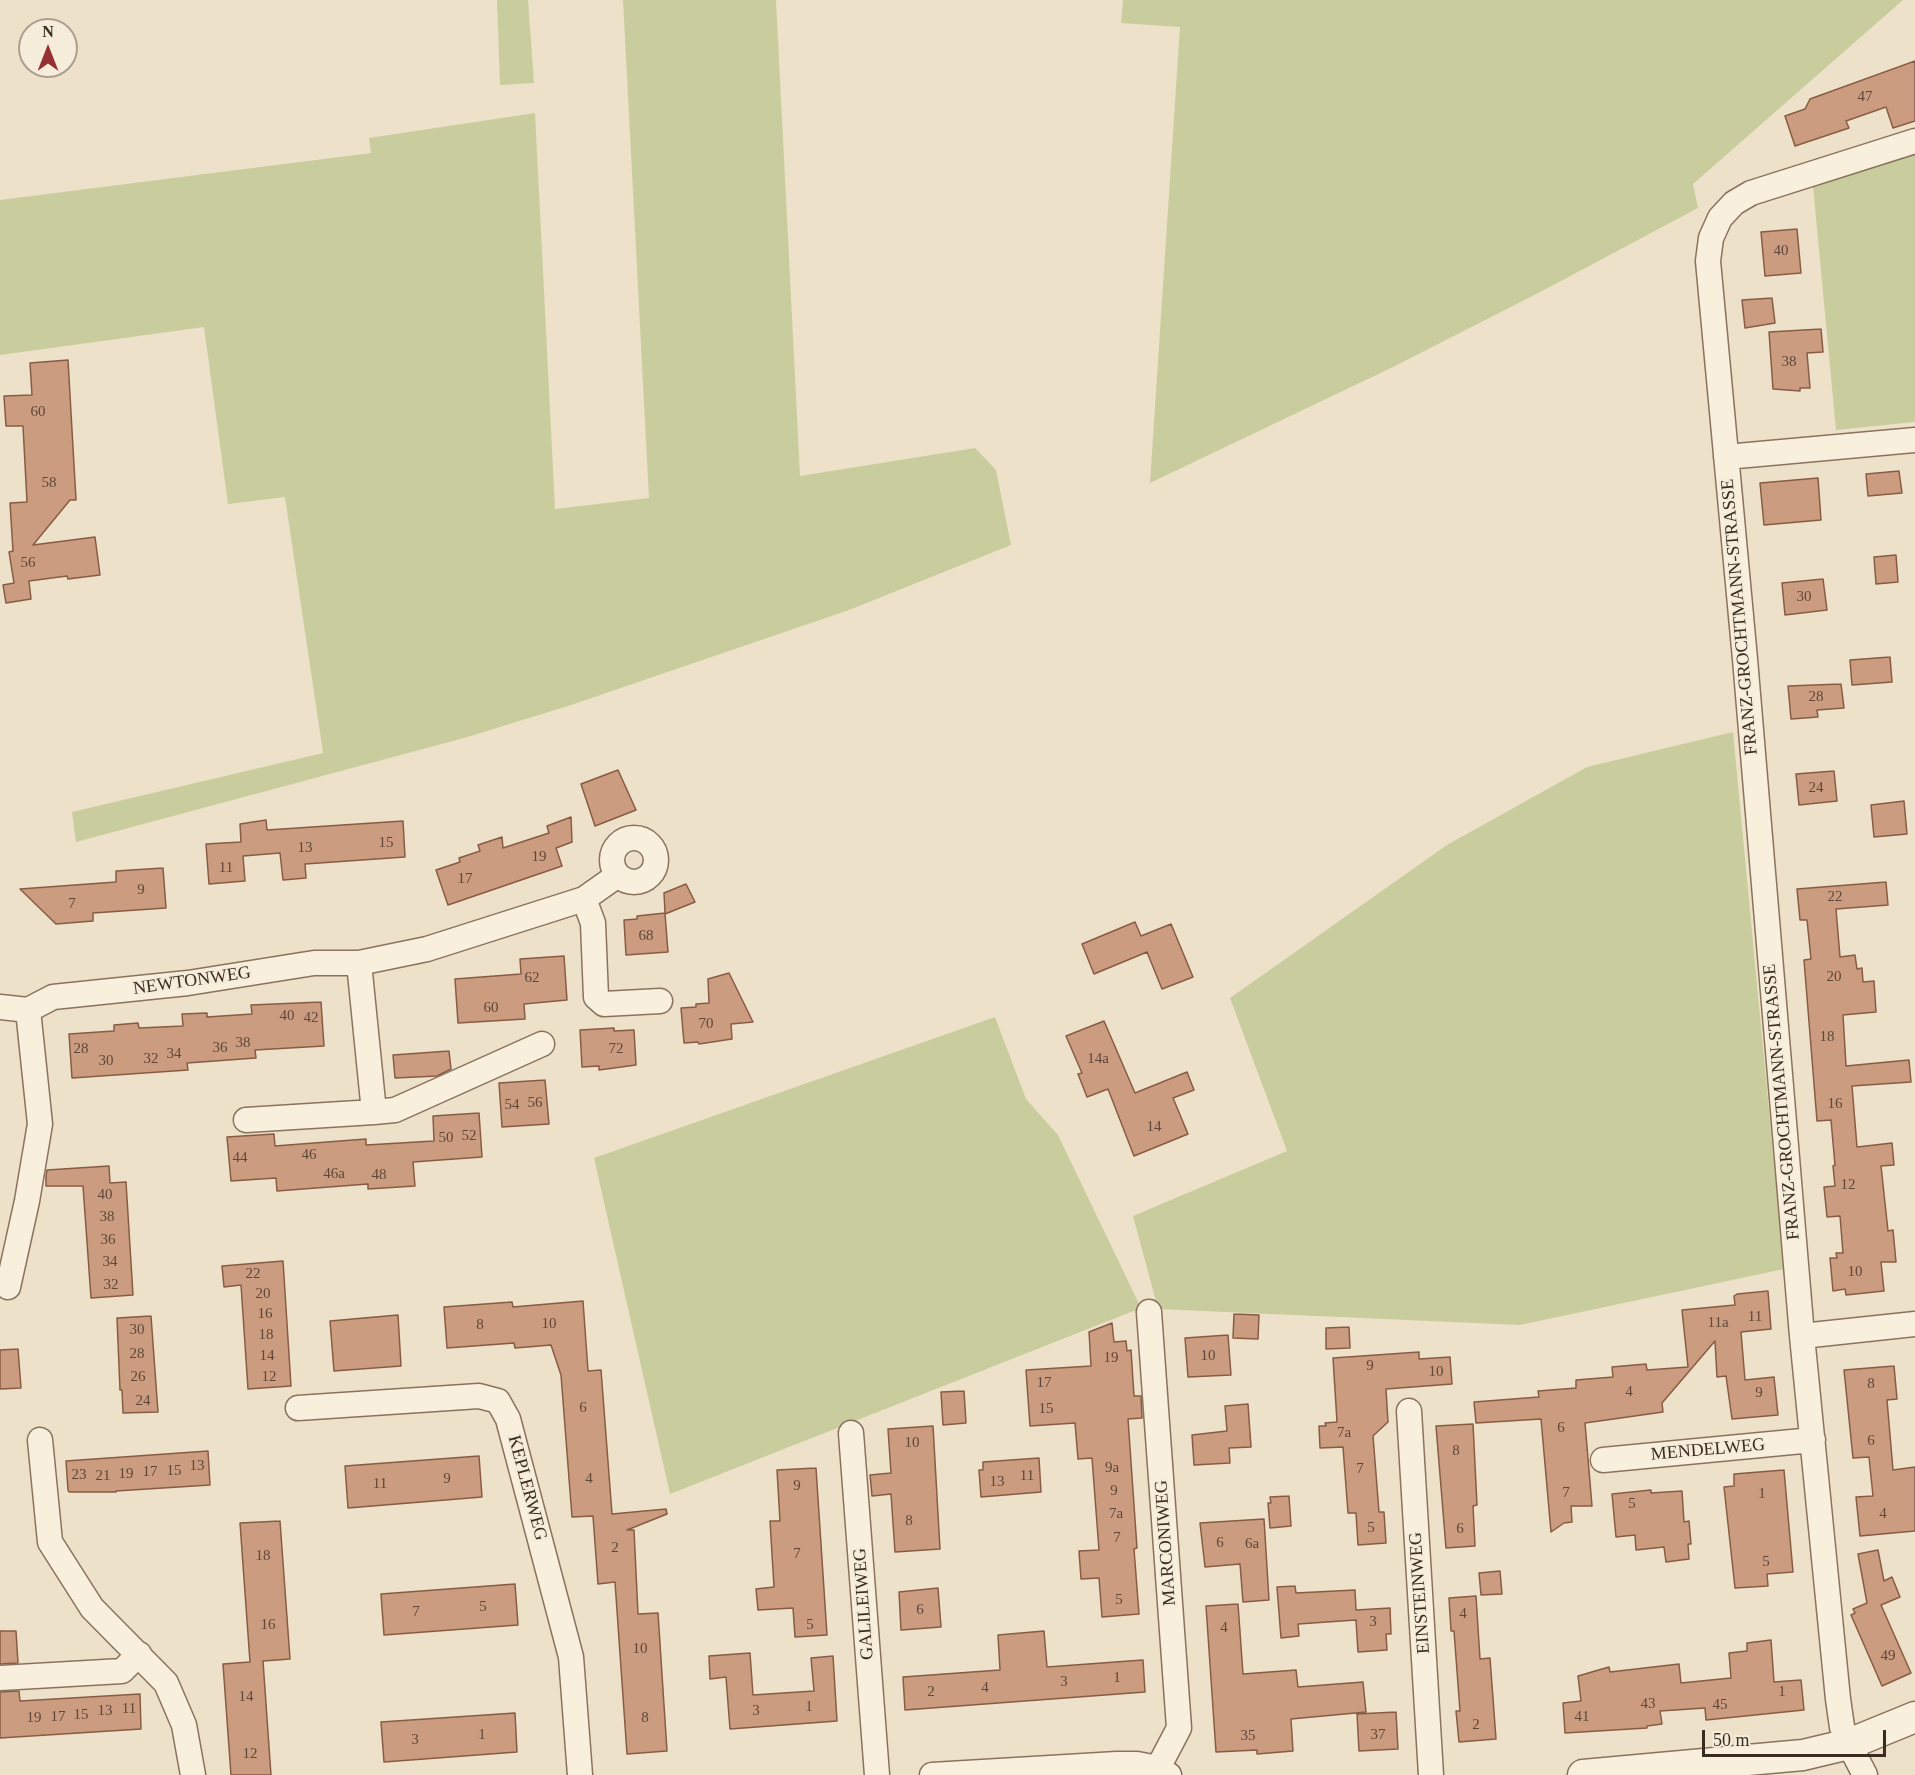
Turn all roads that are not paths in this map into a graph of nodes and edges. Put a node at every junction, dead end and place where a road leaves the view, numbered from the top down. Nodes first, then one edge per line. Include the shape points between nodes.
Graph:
1 (1915, 141) edge
2 (1915, 440) edge
3 (1726, 457) junction
4 (618, 875) dead end
5 (584, 899) junction
6 (359, 963) junction
7 (660, 1001) dead end
8 (0, 1007) edge
9 (28, 1010) junction
10 (542, 1044) dead end
11 (374, 1112) junction
12 (246, 1120) dead end
13 (8, 1287) dead end
14 (1149, 1312) dead end
15 (1915, 1324) edge
16 (1802, 1336) junction
17 (298, 1408) dead end
18 (1409, 1411) dead end
19 (851, 1433) dead end
20 (40, 1440) dead end
21 (1813, 1440) junction
22 (1603, 1460) dead end
23 (139, 1654) junction
24 (0, 1678) edge
25 (1915, 1717) edge
26 (1849, 1744) junction
27 (1163, 1772) edge
28 (193, 1775) edge
29 (580, 1775) edge
30 (877, 1775) edge
31 (932, 1775) edge
32 (1431, 1775) edge
33 (1583, 1775) edge
34 (1865, 1775) edge

1 - 3 street, FRANZ-GROCHTMANN-STRASSE via 1751,193 1720,218 1711,238 1708,261
2 - 3 street, FRANZ-GROCHTMANN-STRASSE
3 - 16 street, FRANZ-GROCHTMANN-STRASSE
4 - 5 street, NEWTONWEG
5 - 6 street, NEWTONWEG via 427,949
5 - 7 street via 593,922 596,997 604,1004
6 - 9 street, NEWTONWEG via 314,963 188,983 53,997
6 - 11 street
8 - 9 street
9 - 13 street via 40,1124
10 - 11 street via 395,1110
11 - 12 street
14 - 27 street, MARCONIWEG via 1179,1728
15 - 16 street
16 - 21 street, FRANZ-GROCHTMANN-STRASSE
17 - 29 street, KEPLERWEG via 479,1396 498,1401 508,1419 571,1657
18 - 32 street, EINSTEINWEG
19 - 30 street, GALILEIWEG
20 - 23 street via 50,1542 92,1608
21 - 22 street, MENDELWEG
21 - 26 street, FRANZ-GROCHTMANN-STRASSE via 1838,1699
23 - 24 street via 122,1671
23 - 28 street via 166,1683 184,1725
25 - 26 street
26 - 33 street via 1803,1755
26 - 34 street, FRANZ-GROCHTMANN-STRASSE
27 - 31 street via 1137,1764 1117,1764

